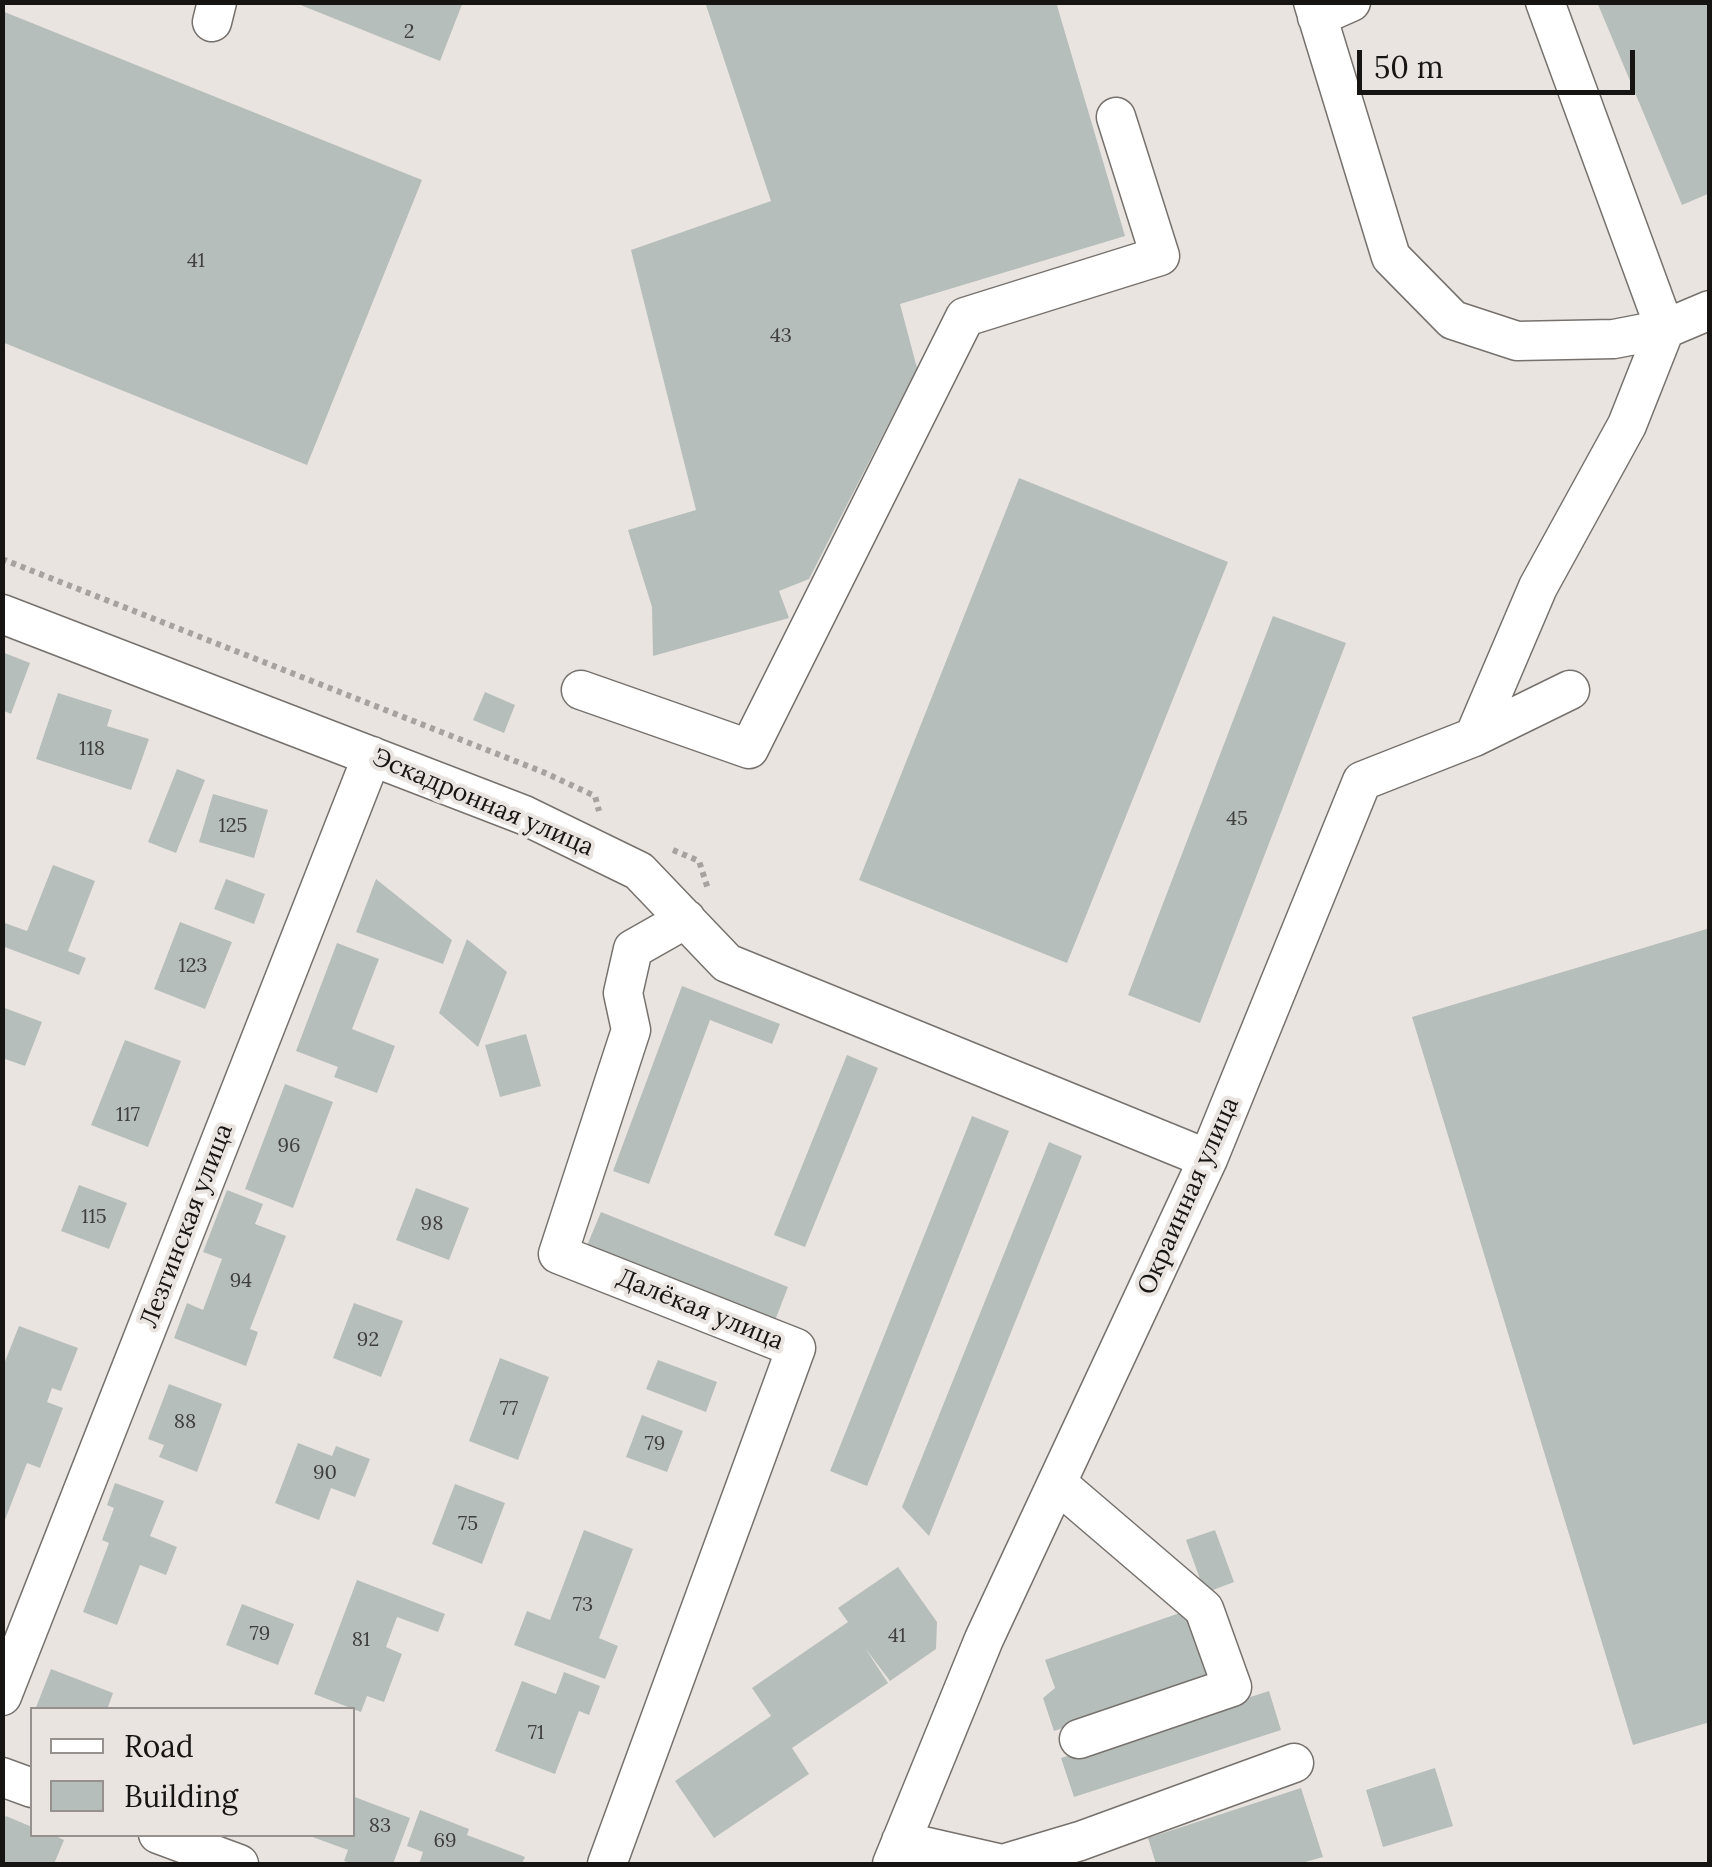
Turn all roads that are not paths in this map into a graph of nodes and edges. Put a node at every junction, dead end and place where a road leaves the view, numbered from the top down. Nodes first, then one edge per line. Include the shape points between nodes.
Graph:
1 (1545, 2) edge
2 (1327, 7) edge
3 (1116, 116) dead end
4 (1710, 310) edge
5 (1666, 329) junction
6 (2, 614) edge
7 (580, 690) dead end
8 (1570, 690) dead end
9 (1474, 737) junction
10 (372, 756) junction
11 (686, 919) junction
12 (1208, 1159) junction
13 (1058, 1484) junction
14 (2, 1696) edge
15 (1079, 1739) dead end
16 (1294, 1764) dead end
17 (2, 1777) edge
18 (30, 1787) edge
19 (166, 1837) edge
20 (256, 1837) edge
21 (897, 1853) edge
22 (1083, 1853) edge
23 (243, 1864) edge
24 (607, 1864) edge
25 (1002, 1864) edge

1 - 5 street
2 - 5 street via 1391,257 1453,320 1516,341 1614,339
3 - 7 street via 1160,256 965,317 748,749
4 - 5 street
5 - 9 street via 1627,425 1538,587
6 - 10 street, Эскадронная улица
8 - 9 street, Окраинная улица
9 - 12 street, Окраинная улица via 1362,781
10 - 11 street, Эскадронная улица via 524,815 639,871
10 - 14 street, Лезгинская улица
11 - 12 street, Эскадронная улица via 726,964
11 - 24 street, Далёкая улица via 633,949 624,993 631,1030 558,1254 796,1348
12 - 13 street, Окраинная улица
13 - 15 street via 1204,1608 1232,1687
13 - 21 street, Окраинная улица via 984,1639
16 - 22 street
17 - 18 street
19 - 23 street
20 - 23 street
21 - 25 street
22 - 25 street

